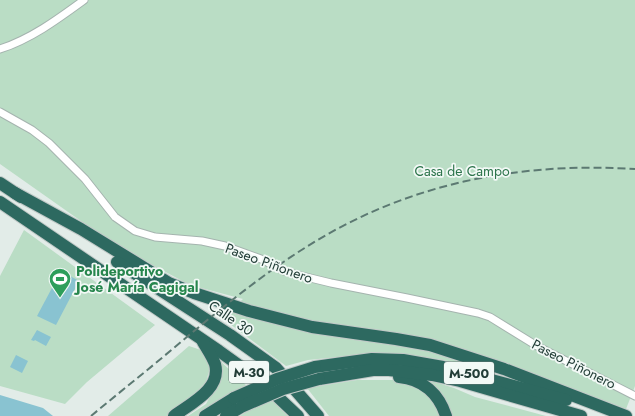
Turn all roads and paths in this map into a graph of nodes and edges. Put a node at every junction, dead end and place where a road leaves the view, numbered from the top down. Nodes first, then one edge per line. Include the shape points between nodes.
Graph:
1 (84, 0) edge
2 (0, 49) edge
3 (0, 112) edge
4 (0, 183) edge
5 (15, 193) junction
6 (0, 202) edge
7 (200, 338) junction
8 (276, 368) junction
9 (323, 378) junction
10 (635, 396) edge
11 (238, 403) junction
12 (174, 416) edge
13 (205, 416) edge
14 (226, 416) edge
15 (298, 416) edge
16 (318, 416) edge
17 (327, 416) edge
18 (446, 416) edge
19 (581, 416) edge
20 (619, 416) edge
21 (626, 416) edge

1 - 2 street via 43,29
3 - 10 street, Paseo Piñonero via 40,135 85,179 115,217 135,231 155,237 202,241 225,246 294,274 490,317 538,346
4 - 5 highway, M-30
5 - 8 highway, Calle 30 / M-30
5 - 21 highway via 81,229 169,283 194,293 249,311 312,327 430,345 504,369
6 - 7 highway, M-30
7 - 12 highway via 214,362 215,376 206,392
7 - 15 highway, M-30 via 262,382
8 - 16 highway, Calle 30 / M-30
8 - 17 highway
9 - 11 highway, M-500, bridge
9 - 18 highway via 373,375 412,380 434,393
9 - 19 highway, M-500 via 373,370 432,375
11 - 13 highway, M-500
11 - 14 highway, M-500
11 - 20 highway, M-500, bridge via 276,379 315,368 372,359 402,360 503,382

